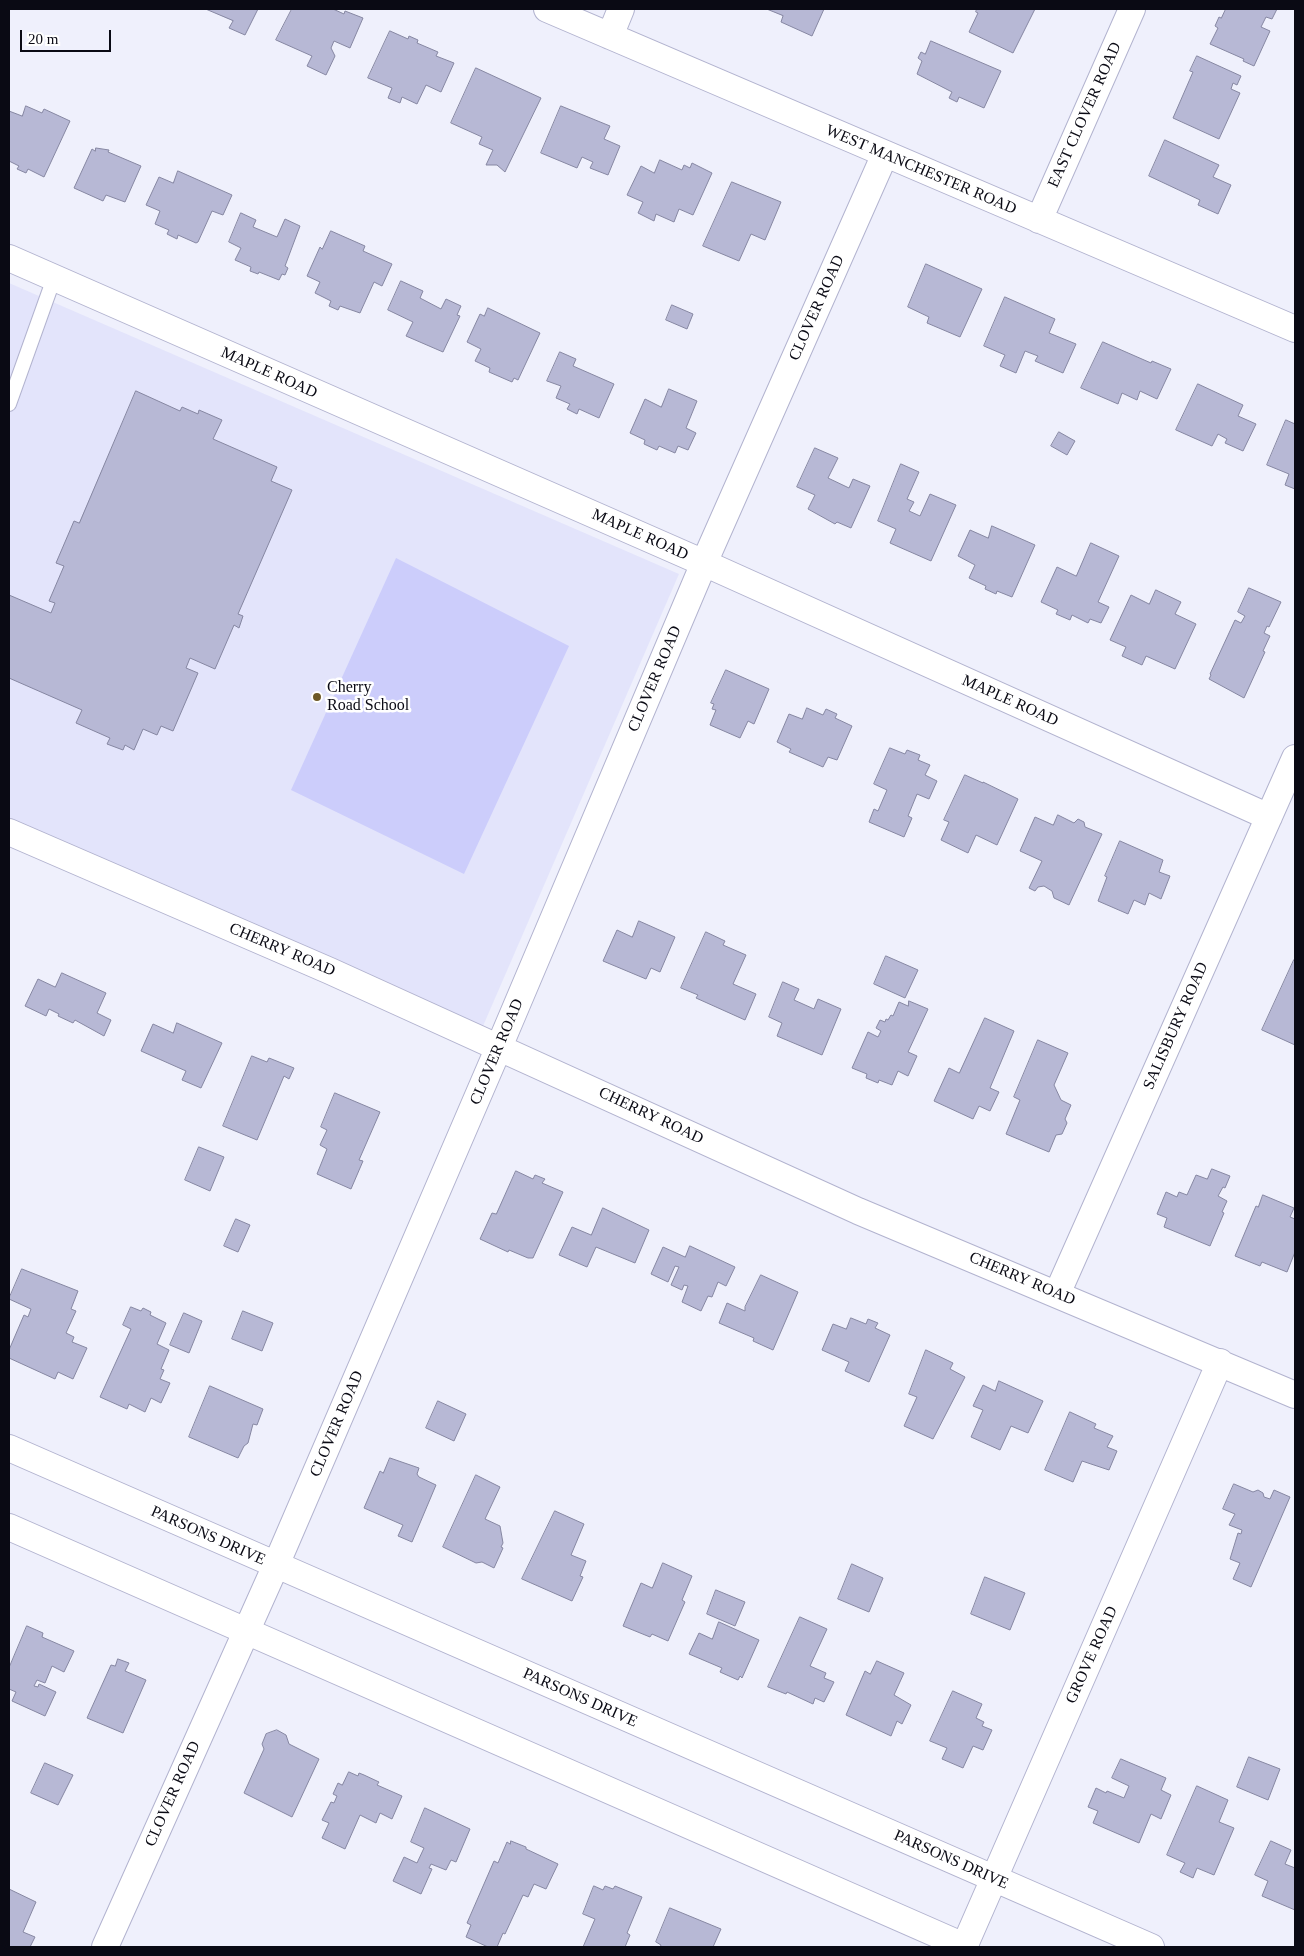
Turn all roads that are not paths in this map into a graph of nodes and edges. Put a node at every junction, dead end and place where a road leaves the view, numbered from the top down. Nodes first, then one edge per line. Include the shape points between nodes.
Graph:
1 (547, 9) edge
2 (621, 9) edge
3 (1132, 9) edge
4 (610, 36) junction
5 (886, 154) junction
6 (1039, 220) junction
7 (9, 258) edge
8 (54, 278) junction
9 (1295, 329) edge
10 (9, 404) edge
11 (704, 563) junction
12 (1295, 758) edge
13 (1269, 817) junction
14 (9, 832) edge
15 (499, 1047) junction
16 (1057, 1294) junction
17 (1220, 1362) junction
18 (1295, 1395) edge
19 (9, 1448) edge
20 (9, 1527) edge
21 (276, 1566) junction
22 (246, 1631) junction
23 (994, 1879) junction
24 (105, 1947) edge
25 (965, 1947) edge
26 (1151, 1947) edge

1 - 4 street, WEST MANCHESTER ROAD
2 - 4 street
3 - 6 street, EAST CLOVER ROAD
4 - 5 street, WEST MANCHESTER ROAD
5 - 6 street, WEST MANCHESTER ROAD
5 - 11 street, CLOVER ROAD
6 - 9 street, WEST MANCHESTER ROAD
7 - 8 street, MAPLE ROAD
8 - 10 lane
8 - 11 street, MAPLE ROAD
11 - 13 street, MAPLE ROAD
11 - 15 street, CLOVER ROAD
12 - 13 street, SALISBURY ROAD
13 - 16 street, SALISBURY ROAD
14 - 15 street, CHERRY ROAD
15 - 16 street, CHERRY ROAD via 858,1211
15 - 21 street, CLOVER ROAD
16 - 17 street, CHERRY ROAD
17 - 18 street, CHERRY ROAD
17 - 23 street, GROVE ROAD
19 - 21 street, PARSONS DRIVE
20 - 22 street
21 - 22 street, CLOVER ROAD
21 - 23 street, PARSONS DRIVE
22 - 24 street, CLOVER ROAD
22 - 25 street
23 - 25 street, GROVE ROAD
23 - 26 street, PARSONS DRIVE

